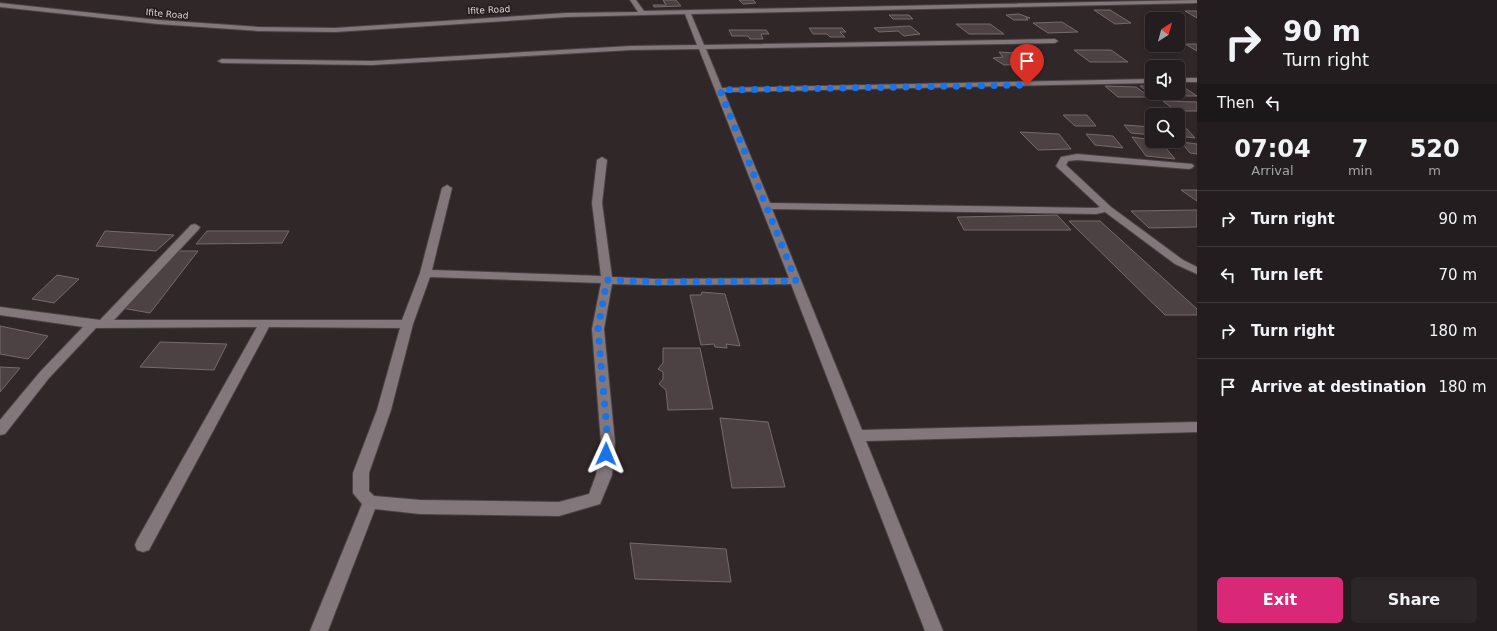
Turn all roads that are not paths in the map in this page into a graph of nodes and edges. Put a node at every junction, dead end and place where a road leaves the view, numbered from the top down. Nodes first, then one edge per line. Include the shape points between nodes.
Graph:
1 (633, 0) edge
2 (888, 0) edge
3 (994, 0) edge
4 (1124, 1) edge
5 (1192, 1) edge
6 (29, 2) dead end
7 (1002, 4) junction
8 (0, 5) edge
9 (16, 7) junction
10 (899, 7) junction
11 (687, 12) junction
12 (642, 13) junction
13 (1055, 41) dead end
14 (701, 47) junction
15 (222, 61) dead end
16 (1185, 80) edge
17 (1197, 80) edge
18 (1145, 81) edge
19 (720, 90) junction
20 (602, 160) dead end
21 (1189, 166) dead end
22 (447, 188) dead end
23 (766, 206) junction
24 (1106, 209) junction
25 (195, 228) dead end
26 (1197, 271) edge
27 (426, 273) junction
28 (607, 280) junction
29 (796, 281) junction
30 (0, 311) edge
31 (265, 323) junction
32 (98, 324) junction
33 (407, 324) junction
34 (1197, 427) edge
35 (0, 430) edge
36 (858, 436) junction
37 (370, 502) junction
38 (143, 545) dead end
39 (319, 631) edge
40 (934, 631) edge

1 - 12 street
2 - 10 street
3 - 7 street
4 - 5 street, Ifite Road
4 - 7 street, Ifite Road
6 - 9 street
7 - 10 street, Ifite Road
8 - 9 street, Ifite Road
9 - 12 street, Ifite Road via 165,23 297,30 369,29 477,20
10 - 11 street, Ifite Road
11 - 12 street, Ifite Road
11 - 14 street
13 - 14 street
14 - 15 street via 631,48 380,63
14 - 19 street
16 - 17 street
18 - 19 street
19 - 23 street
20 - 28 street via 597,203
21 - 24 street via 1077,157 1064,159 1061,166
22 - 27 street
23 - 24 street via 1096,211
23 - 29 street
24 - 26 street via 1179,262
25 - 32 street
27 - 28 street
27 - 33 street
28 - 29 street
28 - 37 street via 598,329 608,443 604,475 595,500 559,508 420,507
29 - 36 street
30 - 32 street
31 - 32 street
31 - 33 street
31 - 38 street
32 - 35 street via 69,346 34,385
33 - 37 street via 384,410 361,473 361,493
34 - 36 street
36 - 40 street
37 - 39 street

